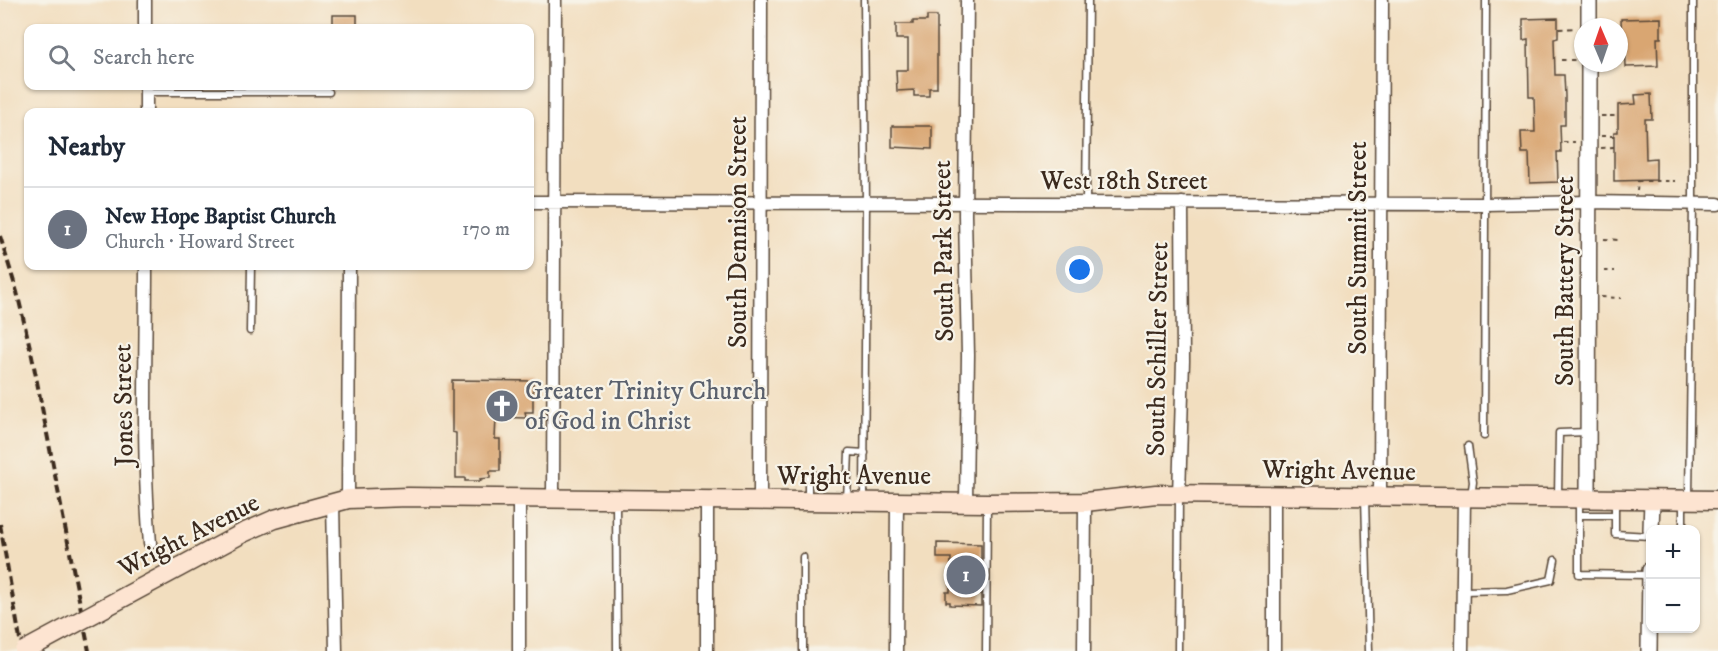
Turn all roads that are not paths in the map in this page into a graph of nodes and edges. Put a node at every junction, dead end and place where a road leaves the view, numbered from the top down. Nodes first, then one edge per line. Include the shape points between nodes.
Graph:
1 (145, 0) edge
2 (555, 0) edge
3 (761, 0) edge
4 (864, 0) edge
5 (967, 0) edge
6 (1088, 0) edge
7 (1382, 0) edge
8 (1486, 0) edge
9 (1589, 0) edge
10 (1693, 0) edge
11 (1584, 18) edge
12 (145, 24) edge
13 (1582, 72) edge
14 (146, 90) edge
15 (207, 90) edge
16 (328, 92) dead end
17 (146, 108) edge
18 (534, 202) edge
19 (554, 202) junction
20 (1589, 202) junction
21 (760, 203) junction
22 (866, 203) junction
23 (965, 203) junction
24 (1086, 203) junction
25 (1182, 203) junction
26 (1381, 204) junction
27 (1486, 204) junction
28 (1693, 204) junction
29 (1718, 204) edge
30 (146, 270) edge
31 (251, 270) edge
32 (349, 270) edge
33 (250, 331) dead end
34 (1588, 432) junction
35 (1484, 436) dead end
36 (1468, 446) dead end
37 (865, 453) junction
38 (848, 476) junction
39 (1179, 495) junction
40 (1274, 496) junction
41 (1373, 496) junction
42 (519, 497) junction
43 (553, 498) junction
44 (1468, 498) junction
45 (616, 499) junction
46 (1557, 499) junction
47 (707, 500) junction
48 (1652, 500) junction
49 (1686, 500) junction
50 (1718, 500) edge
51 (340, 501) junction
52 (760, 501) junction
53 (808, 501) junction
54 (856, 501) junction
55 (897, 501) junction
56 (966, 501) junction
57 (1085, 502) junction
58 (987, 503) junction
59 (1582, 505) junction
60 (1615, 507) junction
61 (1652, 525) edge
62 (1684, 525) edge
63 (1646, 536) edge
64 (150, 543) dead end
65 (803, 557) dead end
66 (1555, 560) dead end
67 (1646, 575) edge
68 (1463, 591) junction
69 (1649, 633) edge
70 (24, 651) edge
71 (336, 651) edge
72 (519, 651) edge
73 (617, 651) edge
74 (707, 651) edge
75 (803, 651) edge
76 (896, 651) edge
77 (986, 651) edge
78 (1084, 651) edge
79 (1178, 651) edge
80 (1274, 651) edge
81 (1369, 651) edge
82 (1462, 651) edge
83 (1649, 651) edge

1 - 12 street
2 - 19 street
3 - 21 street, South Dennison Street
4 - 22 lane
5 - 23 street, South Park Street
6 - 24 lane
7 - 26 street, South Summit Street
8 - 27 lane
9 - 11 street
10 - 28 lane
13 - 20 street, South Battery Street
14 - 17 street
15 - 16 lane
18 - 19 street, West 18th Street
19 - 21 street, West 18th Street
19 - 43 street
20 - 27 street, West 18th Street
20 - 28 street, West 18th Street
20 - 34 street, South Battery Street
21 - 22 street, West 18th Street
21 - 52 street, South Dennison Street
22 - 23 street, West 18th Street
22 - 37 lane
23 - 24 street, West 18th Street
23 - 56 street, South Park Street
24 - 25 street, West 18th Street
25 - 26 street, West 18th Street
25 - 39 street, South Schiller Street
26 - 27 street, West 18th Street
26 - 41 street, South Summit Street
27 - 35 lane
28 - 29 street, West 18th Street
28 - 49 lane
30 - 64 street, Jones Street
31 - 33 lane
32 - 51 street
34 - 46 lane via 1559,433
34 - 59 street, South Battery Street
36 - 44 lane via 1473,482
37 - 38 lane via 849,452
37 - 54 lane
38 - 53 lane via 808,475
38 - 54 lane
39 - 40 main road, Wright Avenue
39 - 57 main road, Wright Avenue
39 - 79 lane
40 - 41 main road, Wright Avenue
40 - 80 street
41 - 44 main road, Wright Avenue
41 - 81 lane
42 - 43 main road, Wright Avenue
42 - 51 main road, Wright Avenue
42 - 72 street
43 - 45 main road, Wright Avenue
44 - 46 main road, Wright Avenue
44 - 68 street
45 - 47 main road, Wright Avenue
45 - 73 lane
46 - 59 main road, Wright Avenue
47 - 52 main road, Wright Avenue
47 - 74 street
48 - 49 main road, Wright Avenue
48 - 60 main road, Wright Avenue
48 - 61 street
49 - 50 main road, Wright Avenue
49 - 62 lane
51 - 70 main road, Wright Avenue, bridge via 275,519 243,533
51 - 71 street
52 - 53 main road, Wright Avenue
53 - 54 main road, Wright Avenue
54 - 55 main road, Wright Avenue
55 - 56 main road, Wright Avenue
55 - 76 street
56 - 58 main road, Wright Avenue
57 - 58 main road, Wright Avenue
57 - 78 street
58 - 77 lane
59 - 60 main road, Wright Avenue
59 - 67 lane via 1579,574
60 - 63 lane via 1615,534
65 - 75 lane
66 - 68 lane via 1551,580 1507,590
68 - 82 street
69 - 83 street

